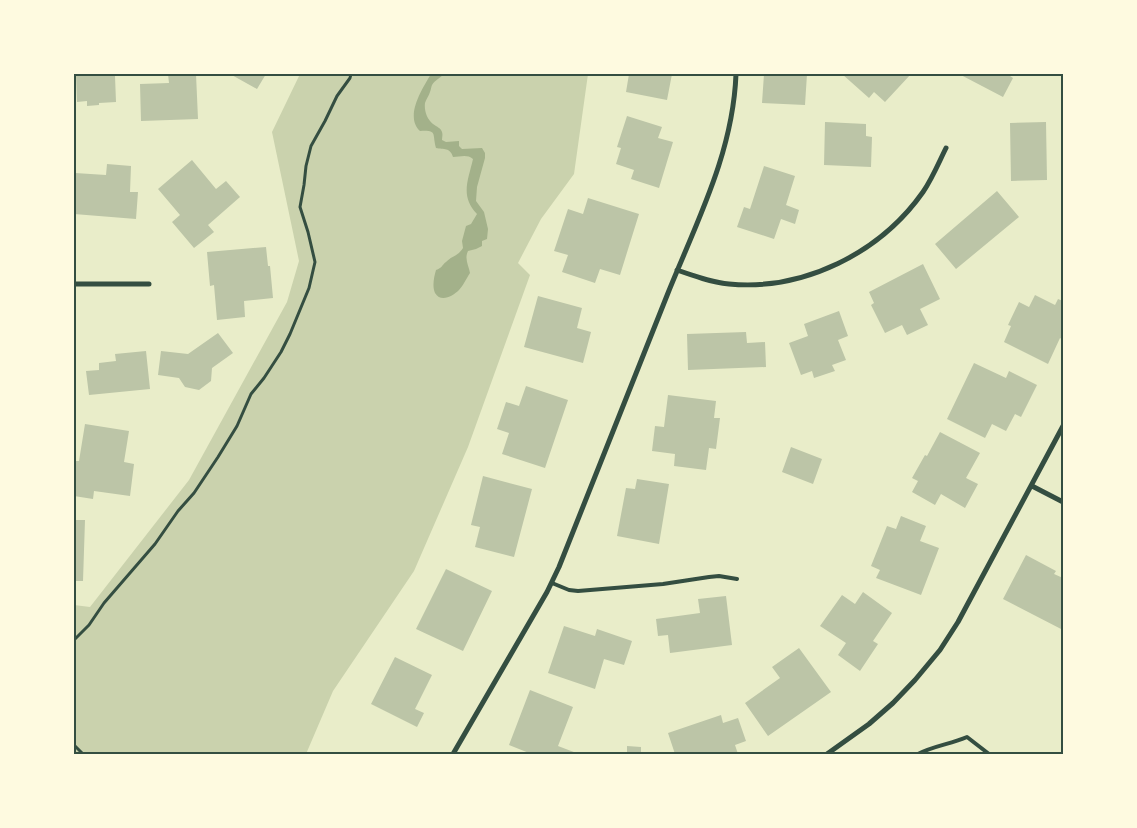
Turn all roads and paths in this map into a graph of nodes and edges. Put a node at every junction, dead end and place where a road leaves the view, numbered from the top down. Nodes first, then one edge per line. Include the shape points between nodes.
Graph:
1 (351, 74) edge
2 (736, 74) edge
3 (946, 148) dead end
4 (677, 270) junction
5 (74, 284) edge
6 (149, 284) dead end
7 (1063, 426) edge
8 (1032, 486) junction
9 (1063, 502) edge
10 (737, 579) dead end
11 (552, 583) junction
12 (74, 640) edge
13 (74, 744) edge
14 (83, 754) edge
15 (453, 754) edge
16 (828, 754) edge
17 (918, 754) edge
18 (989, 754) edge

1 - 12 path via 311,146 306,166 300,207 314,262 309,288 290,334 194,493
2 - 4 street via 733,108 722,159
3 - 4 street via 924,190 897,223 880,238 836,264 792,280 749,284 709,281
4 - 11 street
5 - 6 street
7 - 8 street
8 - 9 street
8 - 16 street via 940,650 893,703
10 - 11 lane via 709,576 663,584 578,590
11 - 15 street
13 - 14 path
17 - 18 lane via 967,737

